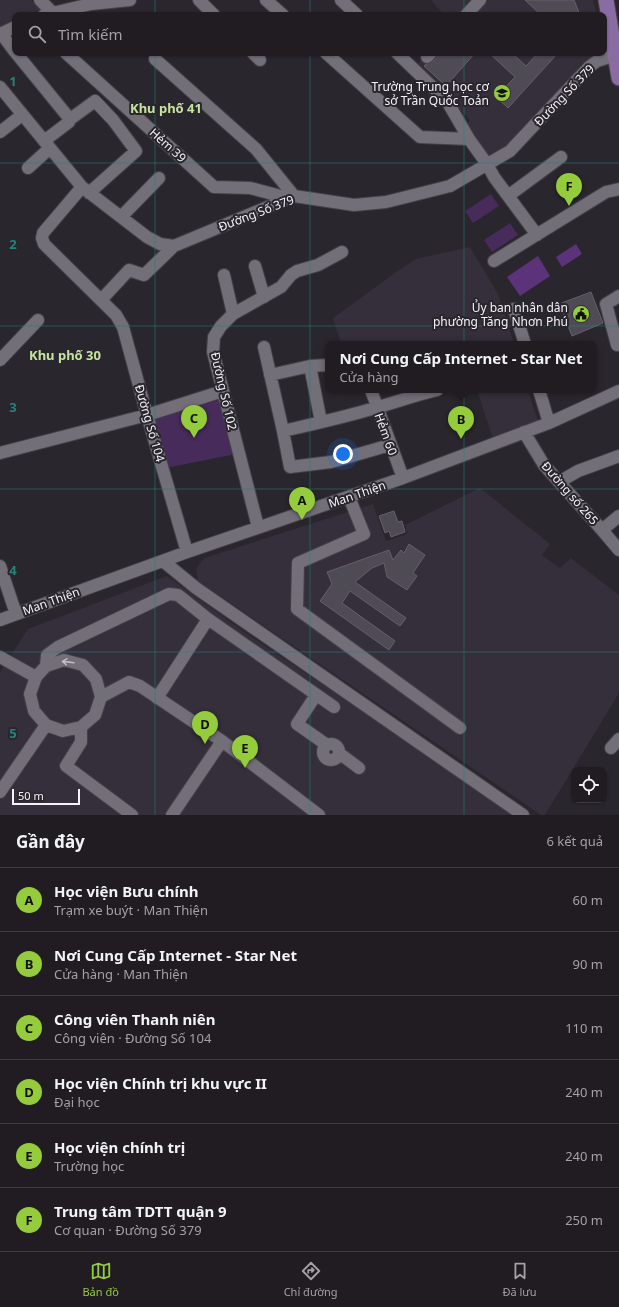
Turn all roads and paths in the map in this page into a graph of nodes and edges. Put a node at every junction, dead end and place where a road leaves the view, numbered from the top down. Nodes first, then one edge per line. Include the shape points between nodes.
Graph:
1 (40, 0) edge
2 (130, 0) edge
3 (199, 0) edge
4 (266, 0) edge
5 (341, 0) edge
6 (480, 0) edge
7 (606, 0) edge
8 (92, 2) edge
9 (47, 12) edge
10 (55, 12) edge
11 (211, 12) edge
12 (280, 12) edge
13 (354, 12) edge
14 (469, 12) edge
15 (12, 28) edge
16 (0, 33) edge
17 (12, 48) edge
18 (618, 55) edge
19 (18, 56) edge
20 (69, 56) edge
21 (329, 56) edge
22 (400, 56) edge
23 (155, 59) dead end
24 (619, 78) edge
25 (0, 88) edge
26 (22, 115) junction
27 (70, 120) junction
28 (0, 132) edge
29 (469, 140) junction
30 (47, 144) junction
31 (561, 157) dead end
32 (487, 164) junction
33 (28, 168) dead end
34 (159, 178) dead end
35 (619, 189) edge
36 (85, 190) junction
37 (508, 196) junction
38 (291, 197) junction
39 (121, 218) junction
40 (536, 235) junction
41 (174, 246) junction
42 (342, 252) dead end
43 (494, 261) dead end
44 (255, 266) dead end
45 (224, 275) dead end
46 (619, 296) edge
47 (264, 297) junction
48 (101, 300) junction
49 (514, 309) dead end
50 (233, 314) junction
51 (38, 320) dead end
52 (524, 341) edge
53 (617, 345) dead end
54 (264, 347) dead end
55 (0, 360) edge
56 (325, 365) edge
57 (310, 366) junction
58 (270, 375) junction
59 (619, 391) edge
60 (223, 392) junction
61 (372, 393) edge
62 (425, 393) edge
63 (540, 393) edge
64 (377, 408) junction
65 (147, 415) junction
66 (321, 422) junction
67 (549, 423) junction
68 (283, 431) junction
69 (524, 432) junction
70 (390, 445) junction
71 (0, 453) edge
72 (619, 456) edge
73 (403, 478) junction
74 (559, 482) junction
75 (349, 497) junction
76 (619, 516) edge
77 (258, 527) junction
78 (602, 530) junction
79 (619, 550) edge
80 (187, 552) junction
81 (163, 561) junction
82 (0, 566) edge
83 (16, 614) junction
84 (208, 619) junction
85 (0, 620) edge
86 (0, 657) edge
87 (46, 666) junction
88 (36, 677) junction
89 (316, 695) junction
90 (101, 697) junction
91 (157, 698) junction
92 (334, 707) dead end
93 (46, 724) junction
94 (81, 727) junction
95 (460, 728) dead end
96 (222, 741) junction
97 (327, 745) junction
98 (339, 753) junction
99 (359, 768) dead end
100 (0, 792) edge
101 (132, 815) edge
102 (172, 815) edge
103 (319, 815) edge
104 (523, 815) edge

1 - 9 street
2 - 8 street
3 - 11 street
4 - 12 street
5 - 13 street
6 - 14 street
7 - 18 main road
8 - 10 street
15 - 16 street
16 - 17 street
18 - 24 main road
18 - 32 street, Đường Số 379 via 598,61 589,67 510,151
19 - 27 street
20 - 38 street, Hẻm 39 via 214,187 250,188
21 - 29 street via 420,136
22 - 29 street via 447,101
23 - 38 street via 256,149
25 - 26 street
26 - 28 street
26 - 30 street
27 - 30 street
27 - 36 street via 95,101 136,151
29 - 32 street
30 - 33 street
30 - 36 street
31 - 37 street
32 - 37 street
32 - 38 street, Đường Số 379 via 450,186 386,202 354,204
34 - 39 street
35 - 40 street via 606,192
36 - 39 street
36 - 48 street via 43,233 42,238 44,244
37 - 40 street
38 - 41 street, Đường Số 379
39 - 41 street via 160,244
40 - 43 street
41 - 48 street via 144,275 129,270
42 - 47 street, Đường Số 102 via 318,265 297,271 281,287
44 - 47 street
45 - 50 street
46 - 53 street via 606,304
47 - 50 street, Đường Số 102
48 - 65 street, Đường Số 104 via 116,315 123,327
49 - 52 street
50 - 60 street, Đường Số 102 via 214,337 213,352
51 - 55 street
54 - 58 street
56 - 57 street
57 - 58 street
57 - 66 street
58 - 68 street
59 - 67 street, Man Thiện
60 - 65 street
60 - 77 street, Đường Số 102
61 - 64 street, Hẻm 60
62 - 64 street
63 - 67 street
64 - 66 street
64 - 70 street, Hẻm 60
65 - 71 street
65 - 80 street, Đường Số 104
66 - 68 street
67 - 69 street, Man Thiện
68 - 70 street via 290,467 331,462
69 - 73 street, Man Thiện
69 - 74 street, Đường số 265 via 544,465
70 - 73 street, Hẻm 60
72 - 74 street via 578,471
73 - 75 street, Man Thiện
74 - 78 street, Đường số 265
75 - 77 street, Man Thiện
75 - 95 street via 364,534 298,563 297,610
76 - 78 street
77 - 80 street, Man Thiện
78 - 79 street, Đường số 265
80 - 81 street, Man Thiện
81 - 83 street, Man Thiện
81 - 104 street via 196,588
82 - 83 street
83 - 85 street, Man Thiện
84 - 87 street via 178,595 169,594 58,647 47,655
84 - 89 street
84 - 91 street
86 - 88 street
87 - 88 street
90 -> 87 street via 96,678 83,665 64,660
88 - 93 street via 30,694 34,711
89 - 92 street
89 - 97 street via 297,724
90 - 91 street via 129,682
90 - 94 street via 95,715
91 - 96 street
93 - 94 street via 63,731
93 - 100 street
94 - 101 street via 81,742 66,766
96 - 102 street
96 - 103 street
97 - 98 street via 336,746
97 - 98 street via 323,750 324,762 335,759
98 - 99 street

